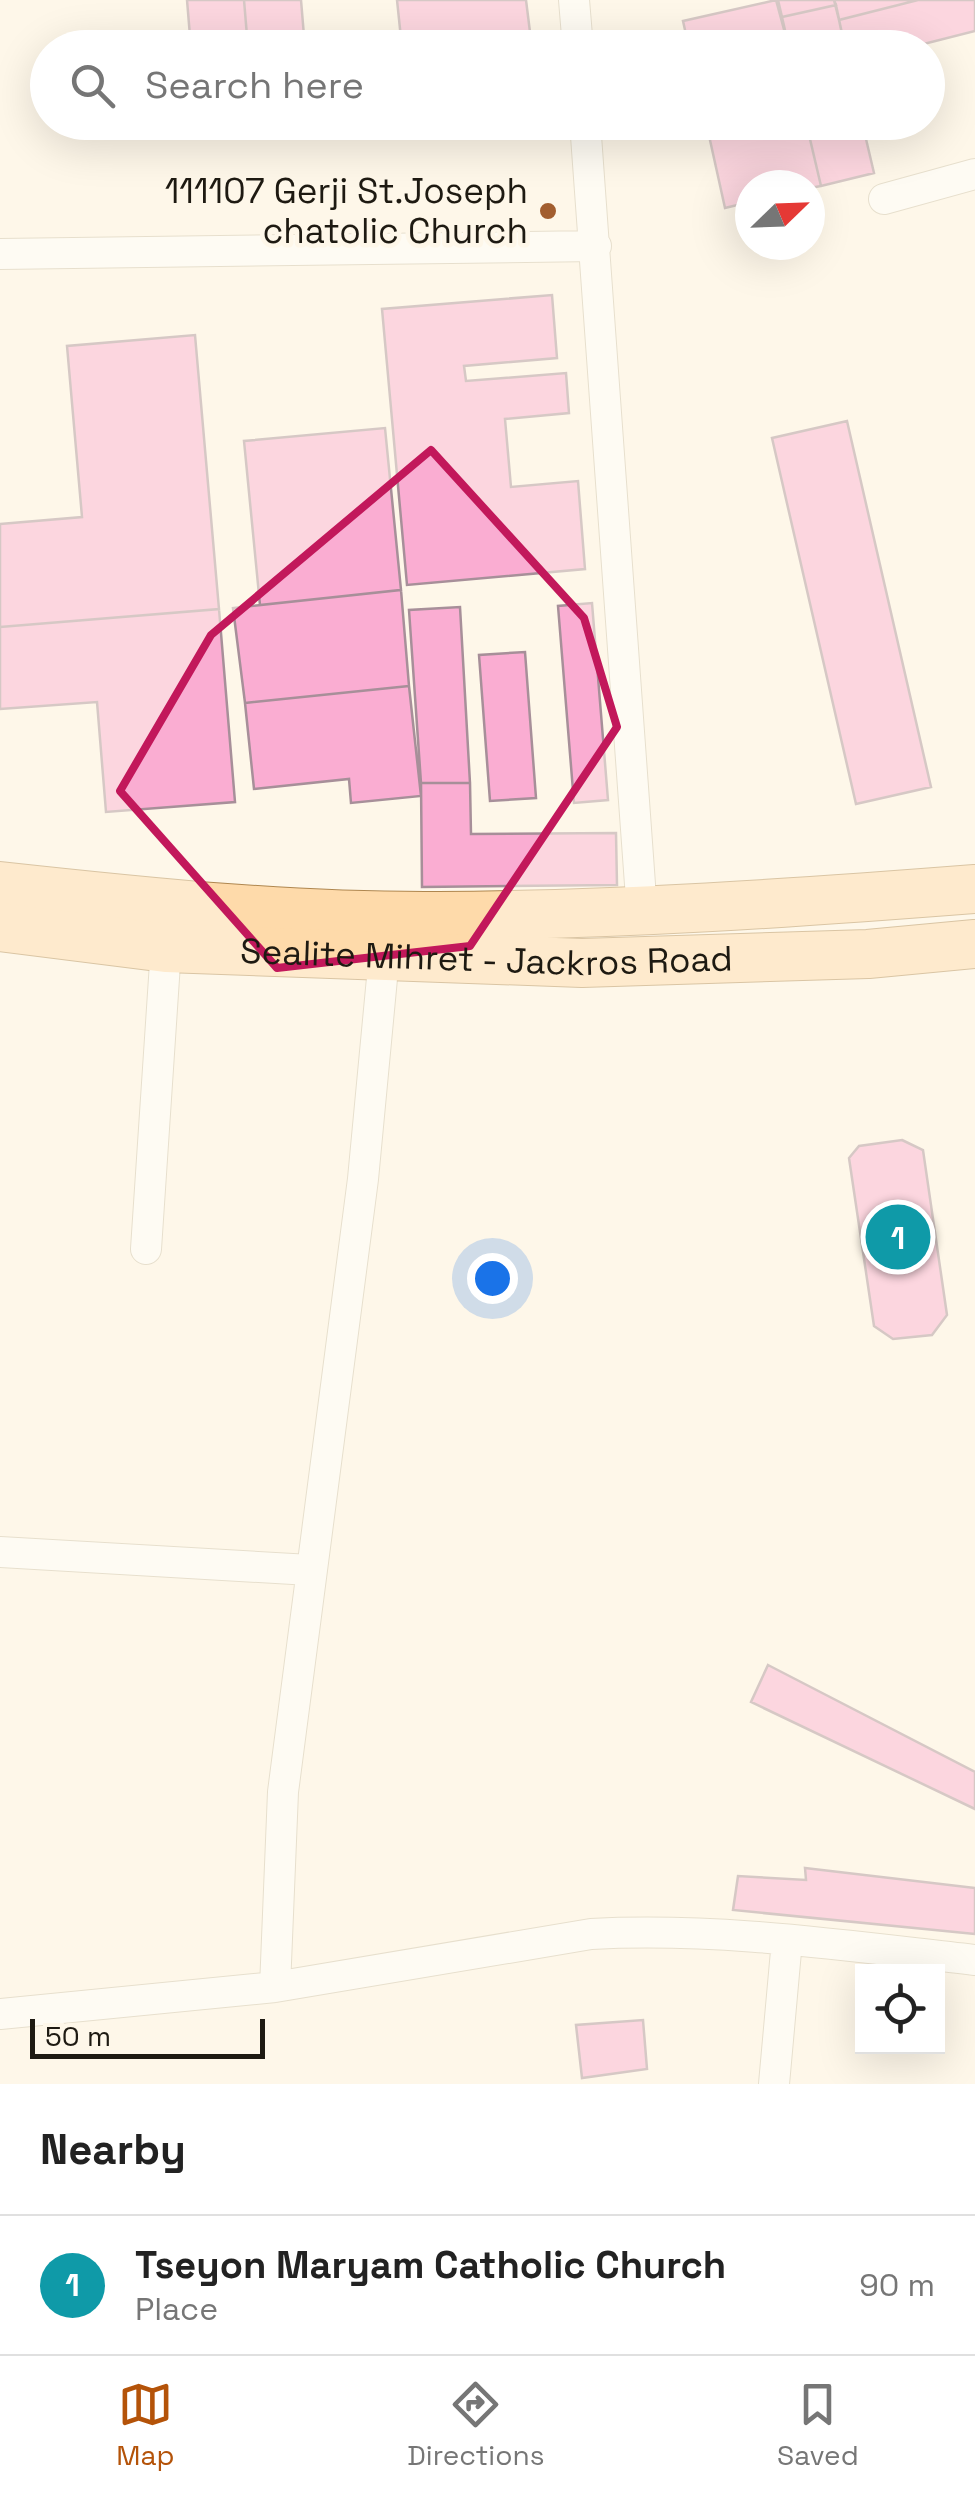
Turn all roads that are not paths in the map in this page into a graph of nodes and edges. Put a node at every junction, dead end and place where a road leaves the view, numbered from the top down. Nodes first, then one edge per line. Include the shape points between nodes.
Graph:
1 (574, 0) edge
2 (576, 30) edge
3 (587, 140) edge
4 (975, 174) edge
5 (884, 199) dead end
6 (596, 246) junction
7 (0, 254) edge
8 (0, 886) edge
9 (975, 889) edge
10 (863, 898) junction
11 (642, 912) junction
12 (0, 929) edge
13 (975, 944) edge
14 (166, 948) junction
15 (868, 954) junction
16 (384, 956) junction
17 (146, 1249) dead end
18 (0, 1552) edge
19 (310, 1570) junction
20 (787, 1940) junction
21 (975, 1960) edge
22 (275, 1987) junction
23 (0, 2014) edge
24 (774, 2084) edge

1 - 2 street
3 - 6 street
4 - 5 street
6 - 7 street
6 - 11 street
8 - 11 main road via 231,910 435,916
9 - 10 main road
10 - 11 main road
10 - 15 main road
12 - 14 main road, Sealite Mihret - Jackros Road
13 - 15 main road, Sealite Mihret - Jackros Road
14 - 16 main road, Sealite Mihret - Jackros Road
14 - 17 street
15 - 16 main road, Sealite Mihret - Jackros Road via 582,963
16 - 19 street
18 - 19 street
19 - 22 street via 283,1792
20 - 21 street
20 - 22 street via 591,1934
20 - 24 street
22 - 23 street

